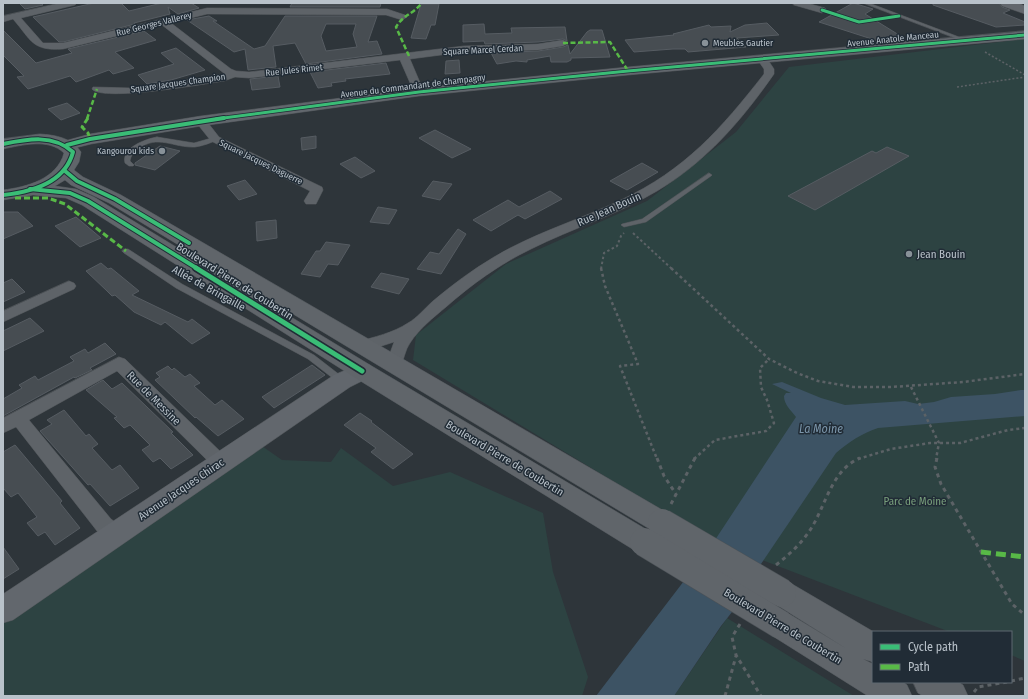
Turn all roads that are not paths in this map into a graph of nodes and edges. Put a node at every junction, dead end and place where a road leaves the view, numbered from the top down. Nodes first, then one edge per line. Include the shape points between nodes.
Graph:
1 (72, 3) edge
2 (797, 3) edge
3 (865, 3) edge
4 (1006, 3) edge
5 (273, 7) edge
6 (822, 10) dead end
7 (1025, 10) edge
8 (15, 16) junction
9 (402, 17) dead end
10 (3, 19) edge
11 (163, 21) junction
12 (1025, 35) edge
13 (965, 40) junction
14 (563, 43) dead end
15 (404, 57) junction
16 (762, 60) junction
17 (234, 74) junction
18 (97, 90) dead end
19 (419, 92) junction
20 (201, 121) junction
21 (3, 133) edge
22 (215, 139) junction
23 (20, 140) junction
24 (3, 144) edge
25 (67, 145) junction
26 (131, 165) dead end
27 (65, 171) junction
28 (709, 175) dead end
29 (30, 189) junction
30 (3, 195) edge
31 (311, 201) dead end
32 (624, 225) dead end
33 (126, 251) dead end
34 (69, 286) dead end
35 (3, 318) edge
36 (414, 327) junction
37 (394, 364) junction
38 (356, 366) junction
39 (18, 418) junction
40 (3, 426) edge
41 (220, 462) junction
42 (653, 532) junction
43 (115, 533) junction
44 (3, 610) edge
45 (872, 647) edge
46 (872, 681) edge
47 (875, 683) edge
48 (932, 683) edge
49 (963, 694) edge
50 (896, 696) edge

1 - 8 street
2 - 6 street
3 - 13 lane
4 - 7 main road
5 - 9 street, Rue Georges Vallerey via 387,12
5 - 11 street, Rue Georges Vallerey via 207,11
8 - 10 street
8 - 11 street, Rue Georges Vallerey via 40,45 49,47 63,46
11 - 17 street
12 - 13 main road, Avenue Anatole Manceau
13 - 16 main road, Avenue Anatole Manceau
14 - 15 street, Square Marcel Cerdan via 538,47 464,49
15 - 17 street, Rue Jules Rimet via 249,75
15 - 19 street
16 - 19 main road, Avenue du Commandant de Champagny
16 - 36 street, Rue Jean Bouin via 769,69 769,74 708,148 680,171 608,211 512,252 480,273
17 - 18 street, Square Jacques Champion via 224,78 131,91
19 - 20 main road, Avenue du Commandant de Champagny
20 - 22 street, Square Jacques Daguerre
20 - 25 main road, Avenue du Commandant de Champagny
21 - 23 main road
22 - 26 lane via 194,145 164,139 149,140 132,150 127,158
22 - 31 street, Square Jacques Daguerre via 317,190
23 - 24 main road
23 - 25 main road via 48,139
25 - 27 main road via 73,152 72,161
27 - 29 main road
27 - 38 main road, Boulevard Pierre de Coubertin via 77,181 115,199
28 - 32 lane via 644,221
29 - 30 main road
29 - 38 main road, Boulevard Pierre de Coubertin via 70,193 88,201
33 - 38 lane, Allée de Bringaille via 179,286 310,357
34 - 35 street
36 - 37 street, Rue Jean Bouin via 402,342
36 - 38 street, Rue Jean Bouin via 393,337
37 - 38 main road, Boulevard Pierre de Coubertin
37 - 42 main road, Boulevard Pierre de Coubertin
38 - 41 main road, Avenue Jacques Chirac
38 - 42 main road, Boulevard Pierre de Coubertin
39 - 40 street, Rue de Messine
39 - 41 street, Rue de Messine via 119,364
39 - 43 street via 104,525
41 - 43 main road, Avenue Jacques Chirac
42 - 45 main road, Boulevard Pierre de Coubertin, bridge via 778,579
42 - 46 main road, Boulevard Pierre de Coubertin, bridge via 781,625
43 - 44 main road, Avenue Jacques Chirac
47 - 50 main road, Boulevard Pierre de Coubertin
48 - 49 main road

